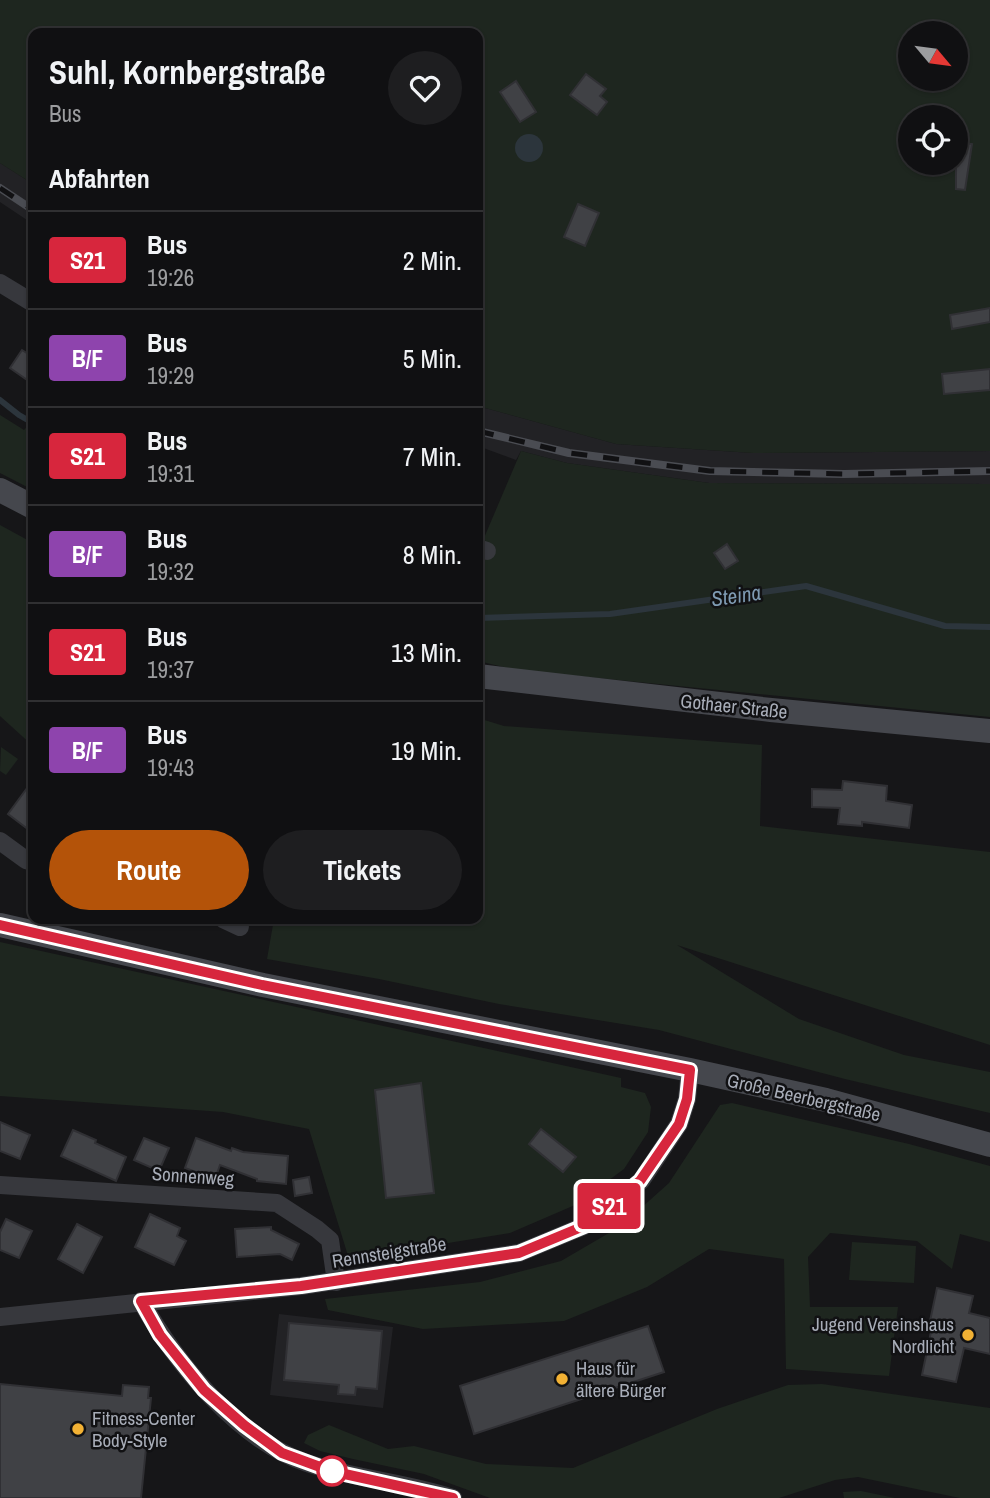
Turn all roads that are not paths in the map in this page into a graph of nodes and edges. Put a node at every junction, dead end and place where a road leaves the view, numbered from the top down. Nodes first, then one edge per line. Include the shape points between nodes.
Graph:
1 (0, 283) edge
2 (28, 300) edge
3 (2, 494) edge
4 (28, 505) edge
5 (483, 677) edge
6 (990, 731) edge
7 (0, 841) edge
8 (28, 861) edge
9 (232, 924) edge
10 (0, 925) edge
11 (240, 928) dead end
12 (690, 1070) junction
13 (990, 1145) edge
14 (0, 1185) edge
15 (336, 1282) junction
16 (141, 1301) junction
17 (0, 1317) edge
18 (453, 1498) edge

1 - 2 street
3 - 4 street
5 - 6 street, Gothaer Straße
7 - 8 street
9 - 11 street
10 - 12 street, Große Beerbergstraße via 262,985
12 - 13 street, Große Beerbergstraße via 826,1100
12 - 15 street, Rennsteigstraße via 687,1099 670,1140 640,1181 584,1226 519,1253
14 - 15 street, Sonnenweg via 277,1203 330,1240
15 - 16 street, Rennsteigstraße
16 - 17 street, Rennsteigstraße
16 - 18 street via 160,1335 204,1390 282,1453 331,1471

